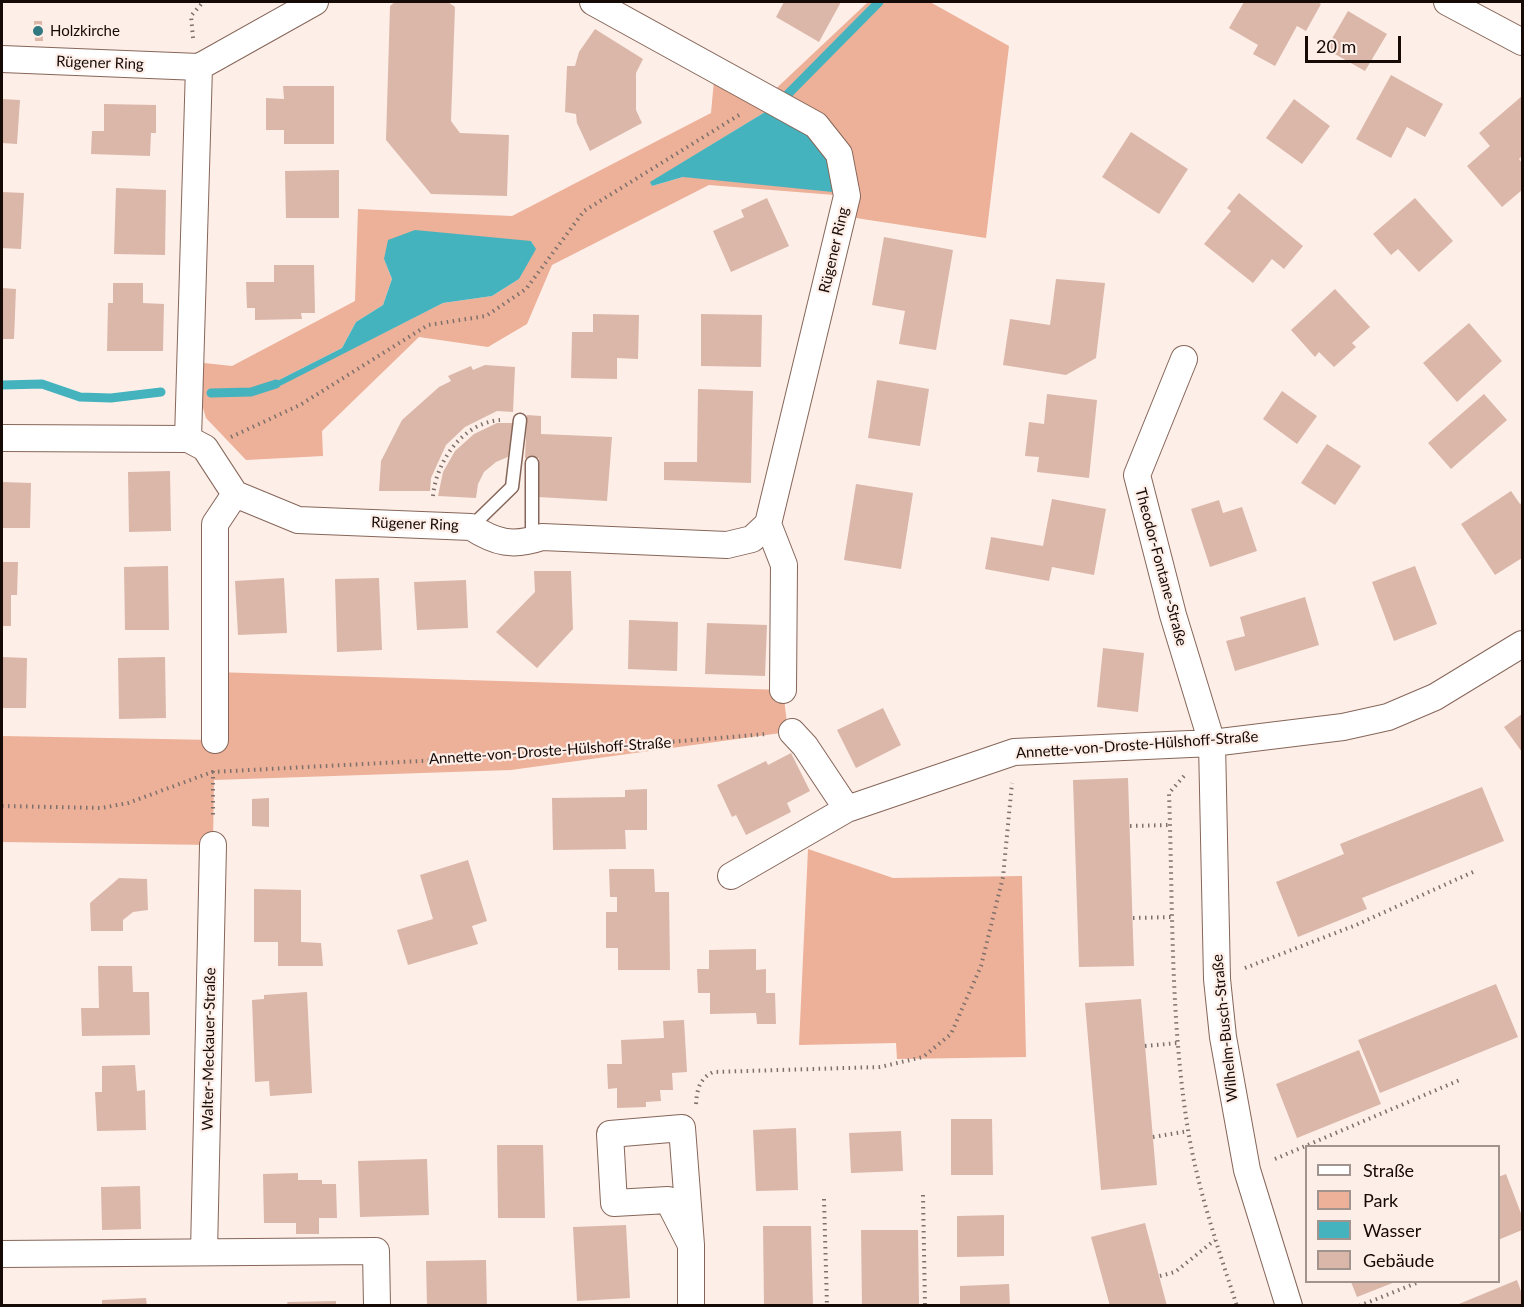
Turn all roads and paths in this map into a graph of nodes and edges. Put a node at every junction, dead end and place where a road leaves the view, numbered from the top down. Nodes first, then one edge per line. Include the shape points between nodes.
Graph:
1 (203, 2) edge
2 (315, 2) edge
3 (592, 2) edge
4 (1447, 2) edge
5 (1522, 42) edge
6 (2, 59) edge
7 (202, 65) junction
8 (766, 98) junction
9 (1184, 359) dead end
10 (520, 420) joint
11 (2, 438) edge
12 (197, 444) junction
13 (532, 463) dead end
14 (235, 494) junction
15 (431, 524) junction
16 (768, 524) junction
17 (471, 527) junction
18 (532, 540) junction
19 (1522, 644) edge
20 (783, 690) dead end
21 (792, 732) joint
22 (215, 740) joint
23 (1212, 743) junction
24 (1014, 752) junction
25 (212, 772) junction
26 (2, 806) edge
27 (847, 809) junction
28 (1170, 825) junction
29 (1130, 826) dead end
30 (213, 845) joint
31 (1473, 872) dead end
32 (731, 876) dead end
33 (1172, 917) junction
34 (1133, 918) dead end
35 (1217, 979) junction
36 (1178, 1043) junction
37 (1145, 1046) dead end
38 (1462, 1079) dead end
39 (682, 1128) junction
40 (1188, 1131) junction
41 (1153, 1137) dead end
42 (1320, 1141) junction
43 (1310, 1145) edge
44 (1322, 1145) edge
45 (1305, 1147) edge
46 (1247, 1170) junction
47 (923, 1196) dead end
48 (824, 1199) dead end
49 (1215, 1240) junction
50 (691, 1245) junction
51 (204, 1252) junction
52 (2, 1254) edge
53 (1160, 1276) dead end
54 (1414, 1283) edge
55 (377, 1305) edge
56 (691, 1305) edge
57 (827, 1305) edge
58 (925, 1305) edge
59 (1237, 1305) edge
60 (1289, 1305) edge
61 (1359, 1305) edge

1 - 7 path via 191,16
2 - 7 street
3 - 8 street, Rügener Ring
4 - 5 street
6 - 7 street, Rügener Ring
7 - 12 street
8 - 12 path via 585,211 526,289 486,316 428,325 300,405
8 - 16 street, Rügener Ring via 816,125 839,154 847,196
9 - 23 street, Theodor-Fontane-Straße via 1137,475 1173,615
10 - 15 path via 494,420 476,428 449,450 434,482
10 - 17 lane via 512,487
11 - 12 street
12 - 14 street
13 - 18 lane
14 - 15 street, Rügener Ring via 298,520
14 - 22 street via 215,524
15 - 17 street, Rügener Ring
16 - 18 street, Rügener Ring via 752,539 727,545 542,537
16 - 20 street via 784,565
17 - 18 street, Rügener Ring via 494,542
19 - 23 street, Annette-von-Droste-Hülshoff-Straße via 1435,697 1388,717 1343,727
21 - 25 path, Annette-von-Droste-Hülshoff-Straße via 477,758
21 - 27 street
22 - 25 path
23 - 24 street, Annette-von-Droste-Hülshoff-Straße
23 - 28 path via 1169,793
23 - 35 street, Wilhelm-Busch-Straße
24 - 27 street, Annette-von-Droste-Hülshoff-Straße
24 - 39 path via 1004,877 981,966 951,1034 923,1057 880,1067 713,1072 700,1084 695,1119
25 - 26 path, Annette-von-Droste-Hülshoff-Straße via 128,803 101,808
25 - 30 path
27 - 32 street, Annette-von-Droste-Hülshoff-Straße
28 - 29 path
28 - 33 path
30 - 51 street, Walter-Meckauer-Straße
31 - 35 path via 1356,925
33 - 34 path
33 - 36 path
35 - 46 street, Wilhelm-Busch-Straße via 1235,1114
36 - 37 path
36 - 40 path
38 - 42 path
39 - 50 street
39 - 50 street via 610,1134 614,1203 668,1200
40 - 41 path
40 - 49 path
42 - 43 path
42 - 44 path
45 - 46 path
46 - 60 street, Wilhelm-Busch-Straße
47 - 58 path
48 - 57 path
49 - 53 path via 1175,1272
49 - 59 path
50 - 56 street
51 - 52 street
51 - 55 street via 376,1251
54 - 61 path

